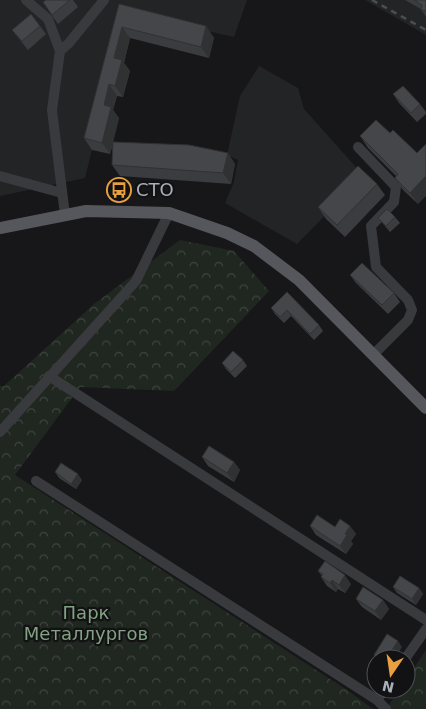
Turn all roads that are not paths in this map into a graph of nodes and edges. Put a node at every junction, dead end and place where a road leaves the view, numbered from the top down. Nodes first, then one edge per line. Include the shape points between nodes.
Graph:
1 (26, 0) edge
2 (104, 0) edge
3 (60, 51) junction
4 (358, 146) dead end
5 (0, 176) edge
6 (62, 193) junction
7 (169, 213) junction
8 (65, 215) junction
9 (0, 228) edge
10 (374, 354) junction
11 (49, 376) junction
12 (426, 408) edge
13 (0, 432) edge
14 (36, 481) dead end
15 (426, 620) edge
16 (426, 629) edge
17 (412, 649) edge
18 (377, 700) joint
19 (386, 709) edge

1 - 3 street via 48,19
2 - 3 street
3 - 6 street via 52,110
4 - 10 street via 396,187 394,202 371,226 376,267 408,300 412,310 408,320
5 - 6 street
6 - 8 street
7 - 8 main road via 86,211
7 - 10 main road via 254,246 299,280
7 - 11 street via 136,281
8 - 9 main road
10 - 12 main road
11 - 13 street
11 - 15 street
14 - 18 street
16 - 17 street
18 - 19 street

